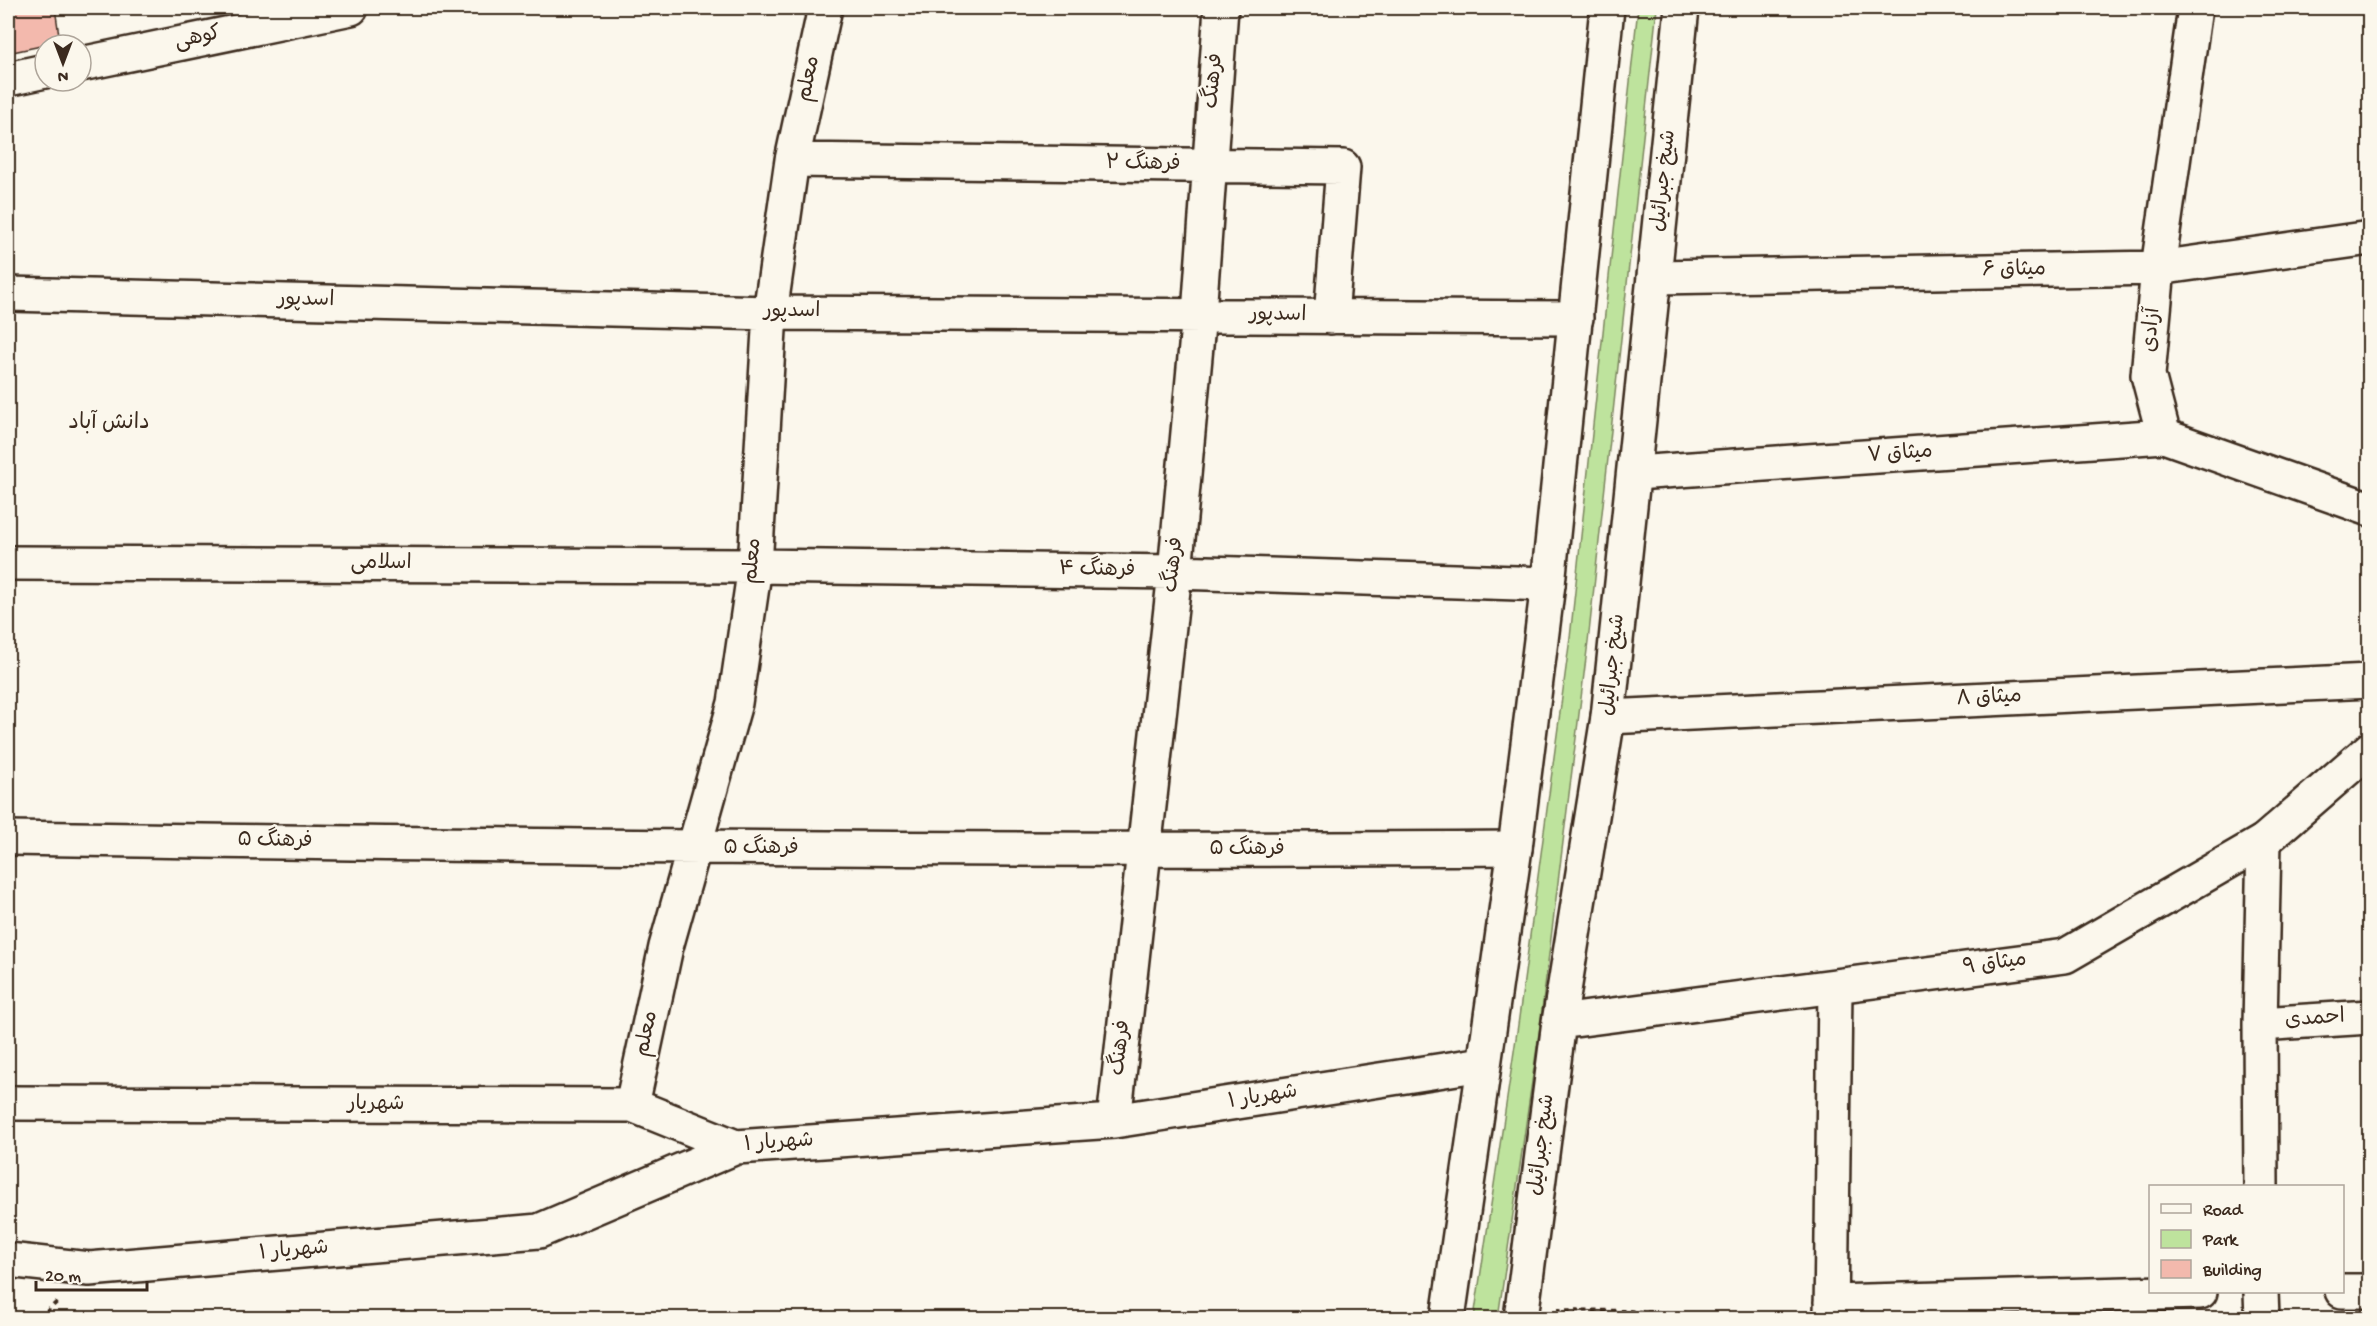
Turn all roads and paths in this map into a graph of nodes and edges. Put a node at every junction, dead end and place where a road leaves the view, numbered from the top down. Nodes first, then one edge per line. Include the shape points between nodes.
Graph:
1 (351, 8) edge
2 (825, 8) edge
3 (1221, 8) edge
4 (1606, 8) edge
5 (1682, 8) edge
6 (2195, 8) edge
7 (93, 62) edge
8 (33, 74) edge
9 (8, 79) edge
10 (792, 160) junction
11 (1208, 166) junction
12 (2370, 238) edge
13 (2158, 268) junction
14 (1656, 277) junction
15 (8, 294) edge
16 (770, 313) junction
17 (1199, 314) junction
18 (1331, 317) junction
19 (1576, 318) junction
20 (2164, 436) junction
21 (1635, 473) junction
22 (2370, 509) edge
23 (8, 563) edge
24 (755, 566) junction
25 (1175, 572) junction
26 (1548, 584) junction
27 (2370, 681) edge
28 (1608, 717) junction
29 (2370, 749) edge
30 (8, 838) edge
31 (2264, 841) junction
32 (696, 848) junction
33 (1515, 848) junction
34 (1143, 851) junction
35 (1835, 988) junction
36 (2370, 1017) edge
37 (1559, 1022) junction
38 (2260, 1024) junction
39 (1483, 1064) junction
40 (8, 1103) edge
41 (632, 1106) junction
42 (1114, 1121) junction
43 (736, 1147) junction
44 (2261, 1185) edge
45 (8, 1260) edge
46 (2344, 1291) edge
47 (2370, 1291) edge
48 (2180, 1293) edge
49 (2261, 1293) edge
50 (1831, 1310) edge
51 (1522, 1314) edge
52 (1448, 1318) edge
53 (1722, 1318) edge
54 (2262, 1318) edge

1 - 7 street, کوهی
2 - 10 street, معلم
3 - 11 street, فرهنگ
4 - 19 street
5 - 14 street, شیخ جبرائیل
6 - 13 street, آزادی
8 - 9 street
10 - 11 street, فرهنگ ۲
10 - 16 street, معلم
11 - 17 street, فرهنگ
11 - 18 street, فرهنگ ۲ via 1343,167
12 - 13 street, میثاق ۶
13 - 14 street, میثاق ۶
13 - 20 street, آزادی via 2148,375
14 - 21 street, شیخ جبرائیل
15 - 16 street, اسدپور
16 - 17 street, اسدپور
16 - 24 street, معلم
17 - 18 street, اسدپور
17 - 25 street, فرهنگ
18 - 19 street, اسدپور
19 - 26 street
20 - 21 street, میثاق ۷
20 - 22 street
21 - 28 street, شیخ جبرائیل
23 - 24 street, اسلامی
24 - 25 street, فرهنگ ۴
24 - 32 street, معلم via 735,704
25 - 26 street, فرهنگ ۴
25 - 34 street, فرهنگ
26 - 33 street
27 - 28 street, میثاق ۸
28 - 37 street, شیخ جبرائیل
29 - 31 street, میثاق ۹
30 - 32 street, فرهنگ ۵
31 - 35 street, میثاق ۹ via 2065,956
31 - 38 street
32 - 34 street, فرهنگ ۵
32 - 41 street, معلم via 666,947
33 - 34 street, فرهنگ ۵
33 - 39 street
34 - 42 street, فرهنگ
35 - 37 street, میثاق ۹
35 - 50 street
36 - 38 street, احمدی
37 - 51 street, شیخ جبرائیل
38 - 44 street
39 - 42 street, شهریار ۱
39 - 52 street
40 - 41 street, شهریار
41 - 43 street, شهریار
42 - 43 street, شهریار ۱
43 - 45 street, شهریار ۱ via 538,1231 89,1269
46 - 47 street
48 - 50 street
49 - 54 street
51 - 53 path via 1628,1311

